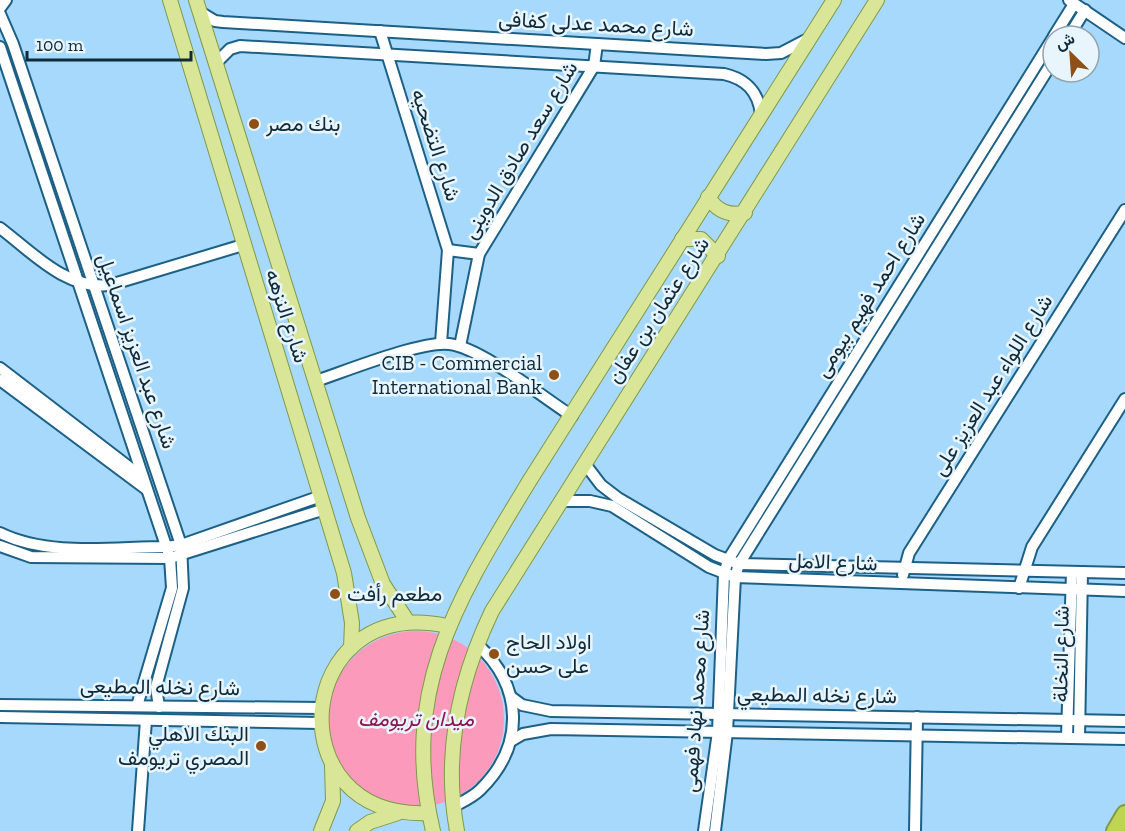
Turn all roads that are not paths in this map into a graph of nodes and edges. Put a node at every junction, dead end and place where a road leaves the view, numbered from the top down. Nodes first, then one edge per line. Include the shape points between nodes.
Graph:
1 (6, 0) edge
2 (170, 0) edge
3 (834, 0) edge
4 (877, 0) edge
5 (1072, 2) edge
6 (198, 6) edge
7 (0, 8) edge
8 (1085, 10) junction
9 (0, 14) edge
10 (1061, 24) edge
11 (1076, 24) edge
12 (380, 31) junction
13 (1125, 38) edge
14 (808, 39) junction
15 (597, 44) junction
16 (0, 47) edge
17 (387, 55) junction
18 (1041, 58) edge
19 (216, 63) junction
20 (594, 66) junction
21 (1041, 80) edge
22 (761, 114) junction
23 (708, 197) junction
24 (1125, 210) edge
25 (745, 213) junction
26 (0, 228) edge
27 (682, 239) junction
28 (243, 245) junction
29 (448, 250) junction
30 (478, 254) junction
31 (718, 256) junction
32 (79, 284) junction
33 (95, 287) junction
34 (441, 343) junction
35 (460, 346) junction
36 (0, 368) edge
37 (0, 380) edge
38 (316, 381) junction
39 (1125, 399) edge
40 (572, 416) junction
41 (585, 464) junction
42 (142, 477) junction
43 (147, 490) junction
44 (561, 501) junction
45 (323, 503) junction
46 (0, 533) edge
47 (0, 546) edge
48 (182, 550) junction
49 (168, 552) junction
50 (734, 562) junction
51 (904, 569) junction
52 (1022, 571) junction
53 (1077, 572) junction
54 (1125, 573) edge
55 (730, 576) junction
56 (903, 584) junction
57 (1019, 588) junction
58 (1077, 590) junction
59 (1125, 591) edge
60 (408, 622) junction
61 (447, 626) junction
62 (477, 644) junction
63 (351, 648) junction
64 (511, 697) junction
65 (0, 705) edge
66 (137, 706) junction
67 (159, 706) junction
68 (321, 708) junction
69 (723, 713) junction
70 (0, 717) edge
71 (917, 717) junction
72 (146, 720) junction
73 (1067, 720) junction
74 (1080, 720) junction
75 (1125, 721) edge
76 (320, 723) junction
77 (722, 732) junction
78 (917, 734) junction
79 (1067, 737) junction
80 (1079, 737) junction
81 (1125, 739) edge
82 (511, 741) junction
83 (331, 763) junction
84 (453, 807) junction
85 (399, 813) junction
86 (428, 813) junction
87 (1125, 814) edge
88 (138, 831) edge
89 (321, 831) edge
90 (357, 831) edge
91 (433, 831) edge
92 (457, 831) edge
93 (704, 831) edge
94 (715, 831) edge
95 (915, 831) edge
96 (1115, 831) edge

1 - 7 street
2 - 28 main road, شارع النزهه
3 - 14 main road, شارع عثمان بن عفان
4 - 25 main road, شارع عثمان بن عفان
5 - 8 street
5 - 10 street, شارع احمد فهيم بيومى
6 - 12 street, شارع محمد عدلى كفافى via 215,21
6 - 19 main road, شارع النزهه
8 - 11 street
8 - 13 street
9 - 33 street, شارع عبد العزيز اسماعيل
12 - 15 street, شارع محمد عدلى كفافى
12 - 17 street, شارع التضحيه
14 - 15 street, شارع محمد عدلى كفافى via 782,53 766,54
14 - 22 main road, شارع عثمان بن عفان
15 - 20 street, شارع سعد صادق الدوينى
16 - 32 street, شارع عبد العزيز اسماعيل
17 - 19 street, شارع محمد عدلى كفافى via 240,46 230,49
17 - 20 street, شارع محمد عدلى كفافى
17 - 29 street, شارع التضحيه
18 - 50 street, شارع احمد فهيم بيومى
19 - 38 main road, شارع النزهه
20 - 22 street, شارع محمد عدلى كفافى via 736,76 754,91
20 - 30 street, شارع سعد صادق الدوينى
21 - 50 street, شارع احمد فهيم بيومى
22 - 23 main road, شارع عثمان بن عفان
23 - 25 main road via 720,211
23 - 27 main road, شارع عثمان بن عفان
24 - 51 street, شارع اللواء عبد العزيز على via 909,553
25 - 31 main road, شارع عثمان بن عفان
26 - 32 street
27 - 31 main road via 701,239
27 - 40 main road, شارع عثمان بن عفان
28 - 33 street
28 - 45 main road, شارع النزهه
29 - 30 street
29 - 34 street, شارع التضحيه
30 - 35 street, شارع سعد صادق الدوينى
31 - 41 main road, شارع عثمان بن عفان
32 - 33 street
32 - 42 street, شارع عبد العزيز اسماعيل
33 - 48 street, شارع عبد العزيز اسماعيل
34 - 35 street
34 - 38 street
35 - 40 street
36 - 42 street
37 - 43 street
38 - 60 main road, شارع النزهه via 374,563
39 - 52 street via 1032,547
40 - 61 main road, شارع عثمان بن عفان via 489,548
41 - 44 main road, شارع عثمان بن عفان
41 - 50 street, شارع الامل via 609,492
42 - 43 street, شارع عبد العزيز اسماعيل
43 - 49 street, شارع عبد العزيز اسماعيل
44 - 55 street, شارع الامل via 612,506
44 - 62 main road, شارع عثمان بن عفان via 492,612
45 - 48 street
45 - 63 main road, شارع النزهه via 349,597
46 - 49 street via 45,546
47 - 49 street via 31,557
48 - 49 street
48 - 67 street, شارع عبد العزيز اسماعيل via 183,588 156,687
49 - 66 street, شارع عبد العزيز اسماعيل via 172,588
50 - 51 street, شارع الامل
50 - 55 street, شارع احمد فهيم بيومى
51 - 52 street, شارع الامل
51 - 56 street, شارع اللواء عبد العزيز على
52 - 53 street, شارع الامل
52 - 57 street
53 - 54 street, شارع الامل
53 - 58 street, شارع النخلة
55 - 56 street, شارع الامل
55 - 69 street, شارع محمد نهاد فهمى
56 - 57 street, شارع الامل
57 - 58 street, شارع الامل
58 - 59 street, شارع الامل
58 - 73 street, شارع النخلة
58 - 74 street, شارع النخلة
60 - 61 main road
60 - 63 main road via 387,626
61 - 86 main road via 424,714 423,766
62 - 64 street via 505,677
62 - 84 main road via 456,714 451,765
63 - 68 main road via 330,675
64 - 69 street, شارع نخله المطيعي via 522,705 551,711
64 - 82 street
65 - 66 street, شارع نخله المطيعى
66 - 67 street, شارع نخله المطيعى
67 - 68 street, شارع نخله المطيعى
68 - 76 main road
69 - 71 street, شارع نخله المطيعي
69 - 77 street, شارع محمد نهاد فهمى
70 - 72 street, شارع نخله المطيعى
71 - 73 street, شارع نخله المطيعي
71 - 78 street
72 - 76 street, شارع نخله المطيعى
72 - 88 street
73 - 74 street, شارع نخله المطيعي
73 - 79 street, شارع النخلة
74 - 75 street, شارع نخله المطيعي
74 - 80 street, شارع النخلة
76 - 83 main road
77 - 78 street, شارع نخله المطيعي
77 - 82 street, شارع نخله المطيعي via 551,729 523,734
77 - 93 street, شارع محمد نهاد فهمى
77 - 94 street, شارع محمد نهاد فهمى
78 - 79 street, شارع نخله المطيعي
78 - 95 street
79 - 80 street, شارع نخله المطيعي
80 - 81 street, شارع نخله المطيعي
82 - 84 street via 499,769 479,792
83 - 85 main road via 360,796
83 - 89 main road via 333,801
84 - 92 main road
85 - 86 main road
85 - 90 main road via 370,822
86 - 91 main road
87 - 96 highway

